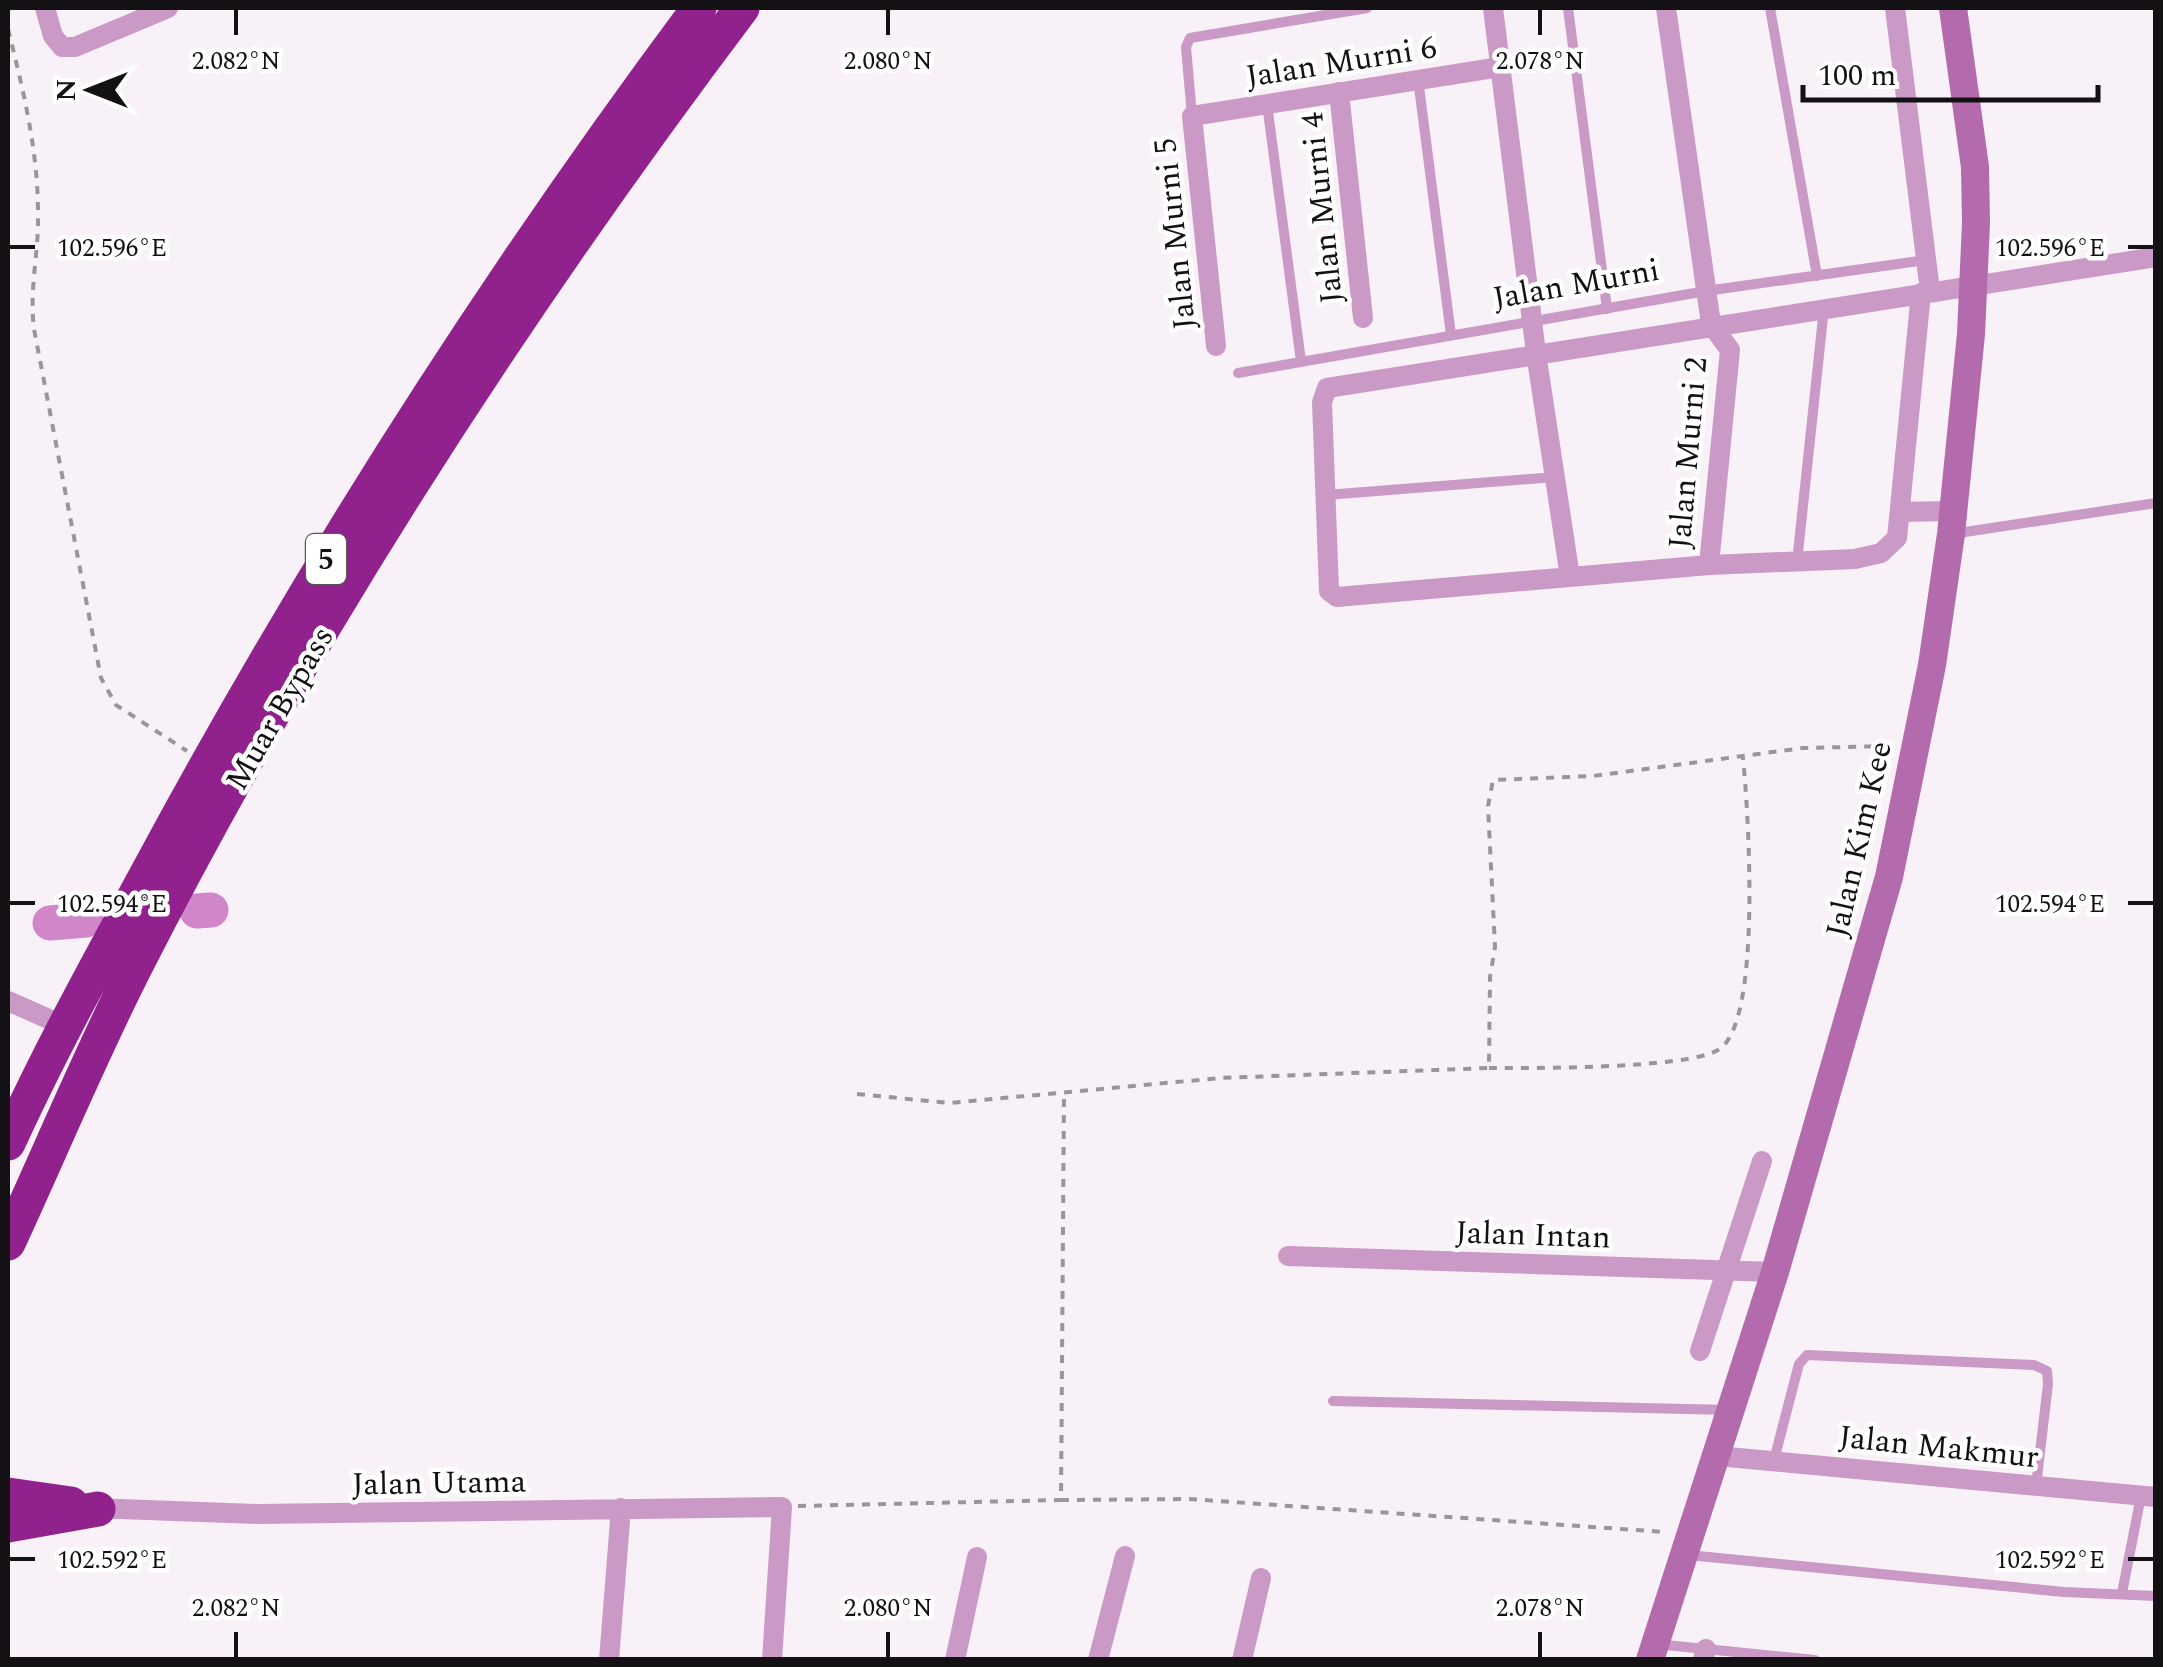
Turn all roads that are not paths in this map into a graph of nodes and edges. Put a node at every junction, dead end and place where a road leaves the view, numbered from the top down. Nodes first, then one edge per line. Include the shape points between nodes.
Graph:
1 (45, 8) edge
2 (168, 8) edge
3 (699, 8) edge
4 (742, 8) edge
5 (1367, 8) edge
6 (1493, 8) edge
7 (1568, 8) edge
8 (1666, 8) edge
9 (1770, 8) edge
10 (1896, 8) edge
11 (1953, 8) edge
12 (1500, 67) junction
13 (1418, 80) junction
14 (1338, 92) junction
15 (1267, 103) junction
16 (1192, 116) junction
17 (2156, 257) edge
18 (1926, 260) junction
19 (1817, 276) junction
20 (1974, 285) junction
21 (1706, 292) junction
22 (1926, 292) junction
23 (1824, 307) junction
24 (1607, 309) junction
25 (1364, 318) dead end
26 (1532, 320) junction
27 (1711, 324) junction
28 (1451, 335) junction
29 (1216, 346) dead end
30 (1536, 354) junction
31 (1301, 361) junction
32 (1238, 373) dead end
33 (1326, 388) joint
34 (1556, 477) junction
35 (1325, 495) junction
36 (2156, 503) edge
37 (1909, 511) junction
38 (1951, 523) junction
39 (1797, 562) junction
40 (1709, 565) junction
41 (1570, 577) junction
42 (8, 1002) edge
43 (62, 1025) junction
44 (62, 1126) junction
45 (8, 1143) edge
46 (1762, 1161) dead end
47 (8, 1242) edge
48 (1288, 1256) dead end
49 (1724, 1270) junction
50 (1775, 1272) junction
51 (8, 1274) edge
52 (1700, 1351) dead end
53 (1333, 1401) dead end
54 (1731, 1410) junction
55 (1717, 1456) junction
56 (1774, 1460) junction
57 (2036, 1487) junction
58 (8, 1494) edge
59 (2148, 1497) edge
60 (8, 1505) edge
61 (621, 1508) junction
62 (98, 1509) junction
63 (8, 1515) edge
64 (8, 1525) edge
65 (1690, 1544) junction
66 (977, 1556) dead end
67 (1125, 1556) dead end
68 (1261, 1578) dead end
69 (2122, 1593) junction
70 (2156, 1596) edge
71 (1653, 1651) edge
72 (1704, 1654) edge
73 (1803, 1659) edge
74 (610, 1660) edge
75 (772, 1660) edge
76 (956, 1660) edge
77 (1098, 1660) edge
78 (1242, 1660) edge
79 (1815, 1660) edge

1 - 2 street via 62,47
3 - 43 highway, Muar Bypass / 5 via 429,392 261,666
4 - 44 highway, Muar Bypass / 5 via 643,139 407,488 272,715 134,970
5 - 16 lane via 1190,38
6 - 12 street
7 - 24 lane
8 - 21 street, Jalan Murni 2
9 - 19 lane
10 - 18 street
11 - 20 street, Jalan Kim Kee via 1974,167
12 - 13 street, Jalan Murni 6
12 - 26 street
13 - 14 street, Jalan Murni 6
13 - 28 lane
14 - 15 street, Jalan Murni 6
14 - 25 street, Jalan Murni 4
15 - 16 street, Jalan Murni 6
15 - 31 lane
16 - 29 street, Jalan Murni 5
17 - 20 street, Jalan Murni
18 - 19 lane, Jalan Murni
18 - 22 street
19 - 21 lane, Jalan Murni
20 - 22 street, Jalan Murni
20 - 38 street, Jalan Kim Kee
21 - 24 lane, Jalan Murni
21 - 27 street, Jalan Murni 2
22 - 23 street, Jalan Murni
22 - 37 street
23 - 27 street, Jalan Murni
23 - 39 lane
24 - 26 lane, Jalan Murni
26 - 28 lane, Jalan Murni
26 - 30 street
27 - 30 street, Jalan Murni
27 - 40 street, Jalan Murni 2 via 1730,350
28 - 31 lane, Jalan Murni
30 - 33 street, Jalan Murni
30 - 34 street
31 - 32 lane, Jalan Murni
33 - 35 street, Jalan Murni 2
34 - 35 lane
34 - 41 street
35 - 41 street, Jalan Murni 2 via 1332,596
36 - 38 lane
37 - 38 street
37 - 39 street via 1881,553
38 - 50 street, Jalan Kim Kee via 1890,877
39 - 40 street
40 - 41 street, Jalan Murni 2
42 - 43 street
43 - 45 highway, Muar Bypass / 5
44 - 47 highway, Muar Bypass / 5
44 - 51 highway
46 - 49 street
48 - 49 street, Jalan Intan
49 - 50 street, Jalan Intan
49 - 52 street
50 - 54 street, Jalan Kim Kee
53 - 54 lane
54 - 55 street, Jalan Kim Kee
55 - 56 street, Jalan Makmur
55 - 65 street, Jalan Kim Kee
56 - 57 street, Jalan Makmur
56 - 57 lane via 1807,1355 2034,1365 2047,1371 2048,1384
57 - 59 street, Jalan Makmur
58 - 62 highway
59 - 69 lane
60 - 62 street, Jalan Utama
61 - 62 street, Jalan Utama via 258,1514
61 - 74 street
61 - 75 street, Jalan Utama via 782,1507
62 - 63 street, Jalan Utama
62 - 64 highway
65 - 69 lane via 2064,1592
65 - 71 street, Jalan Kim Kee
66 - 76 street
67 - 77 street
68 - 78 street
69 - 70 lane
71 - 72 lane
72 - 73 lane
73 - 79 lane

